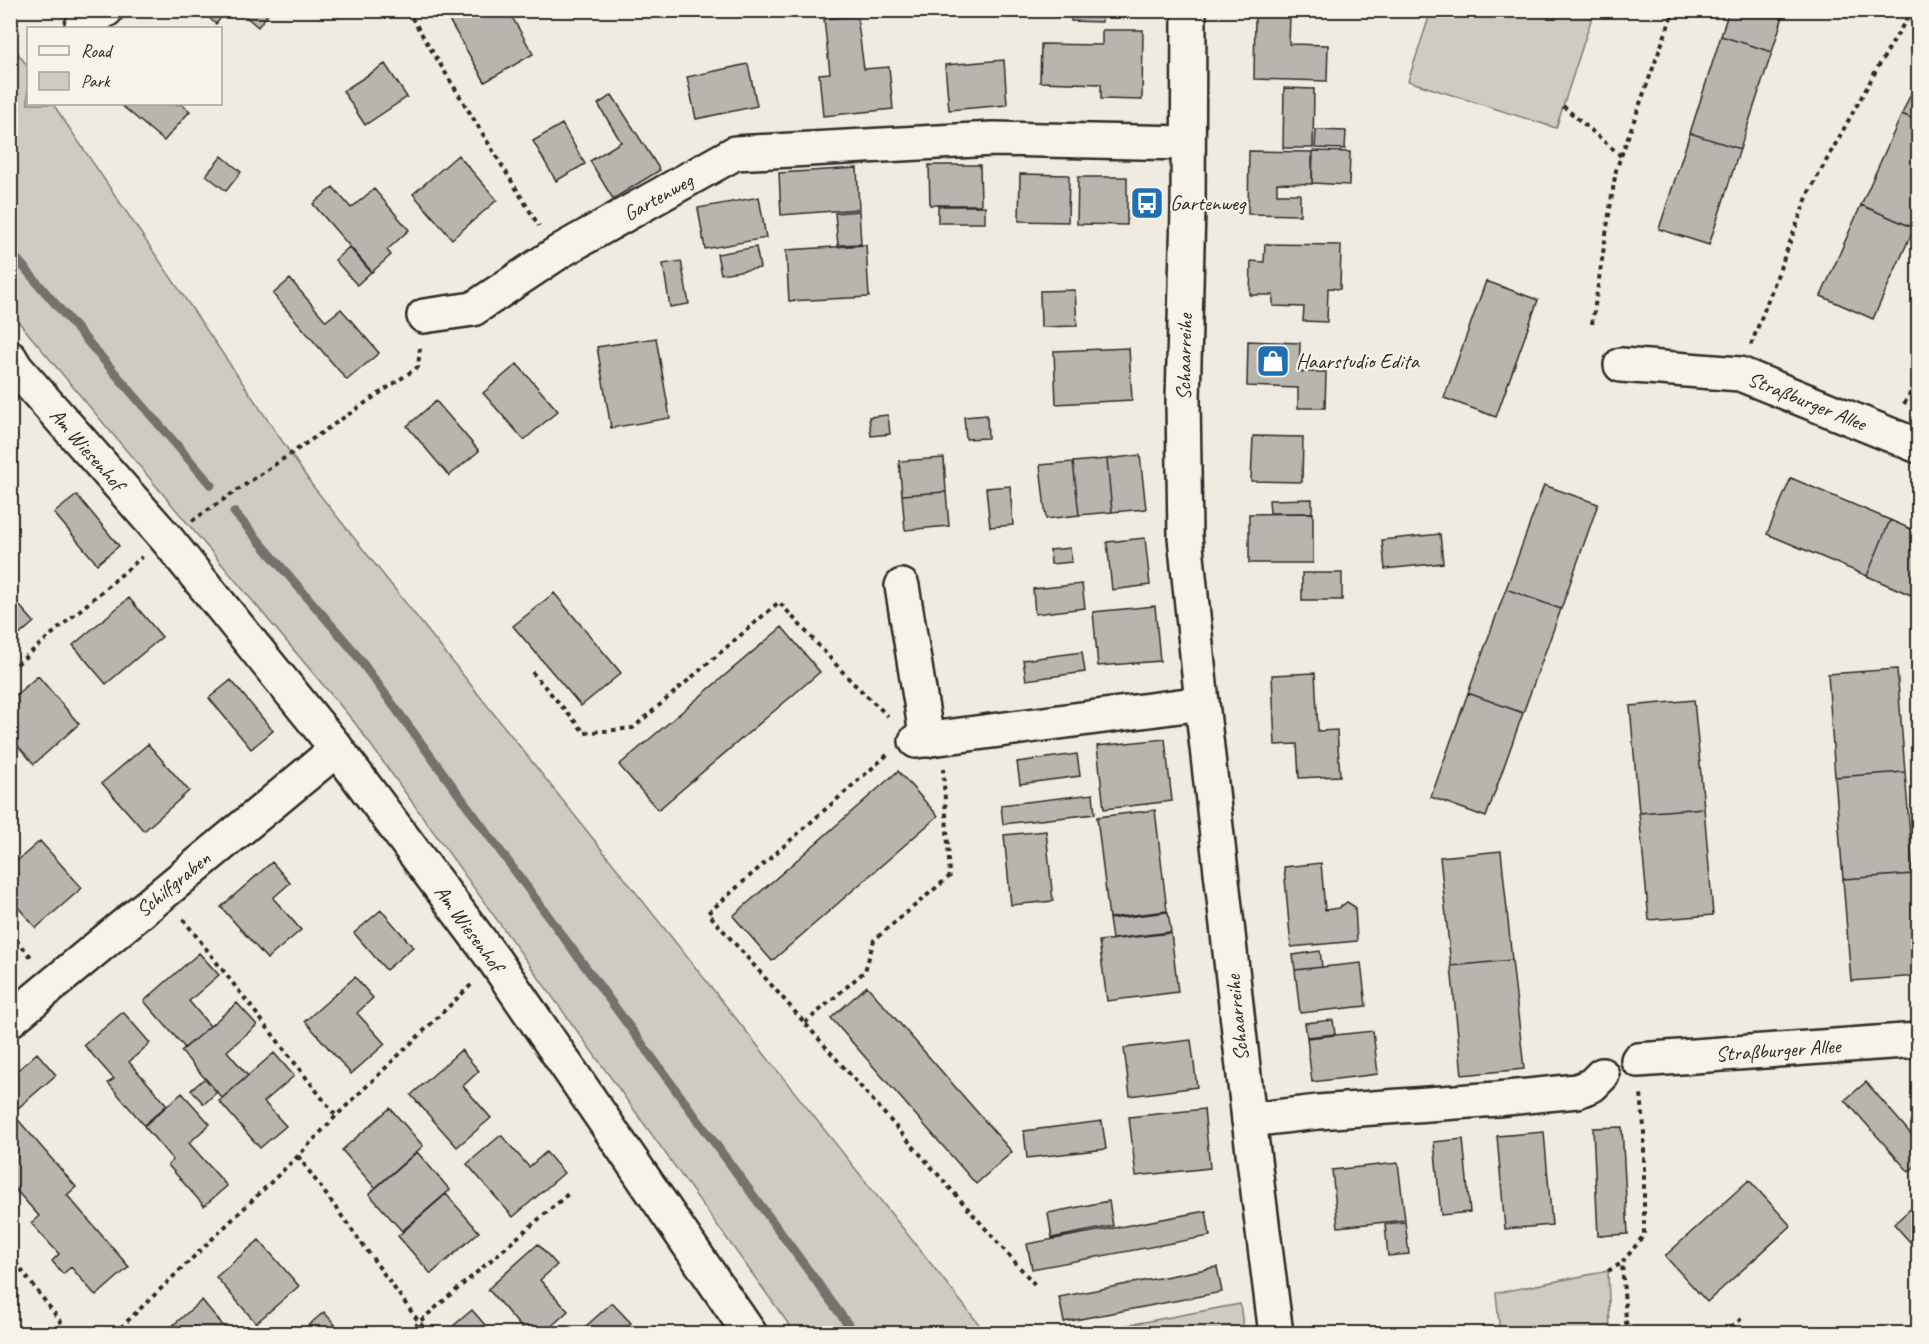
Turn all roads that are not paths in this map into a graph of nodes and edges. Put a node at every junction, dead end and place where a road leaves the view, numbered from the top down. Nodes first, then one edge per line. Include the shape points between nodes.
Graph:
1 (1189, 10) edge
2 (1188, 143) junction
3 (422, 327) road end
4 (10, 358) edge
5 (1621, 365) dead end
6 (1918, 446) edge
7 (902, 586) dead end
8 (1202, 703) junction
9 (337, 749) junction
10 (10, 1020) edge
11 (1918, 1040) edge
12 (1638, 1060) road end
13 (1602, 1075) dead end
14 (1249, 1120) junction
15 (750, 1334) edge
16 (1276, 1334) edge

1 - 2 street, Schaarreihe
2 - 3 street, Gartenweg via 993,139 735,153 562,250 473,309
2 - 8 street, Schaarreihe via 1184,517
4 - 9 street, Am Wiesenhof via 166,538
5 - 6 street, Straßburger Allee via 1740,374
7 - 8 street via 928,740
8 - 14 street, Schaarreihe
9 - 10 street, Schilfgraben
9 - 15 street, Am Wiesenhof via 495,961
11 - 12 street, Straßburger Allee
13 - 14 street via 1592,1085 1577,1091
14 - 16 street, Schaarreihe

